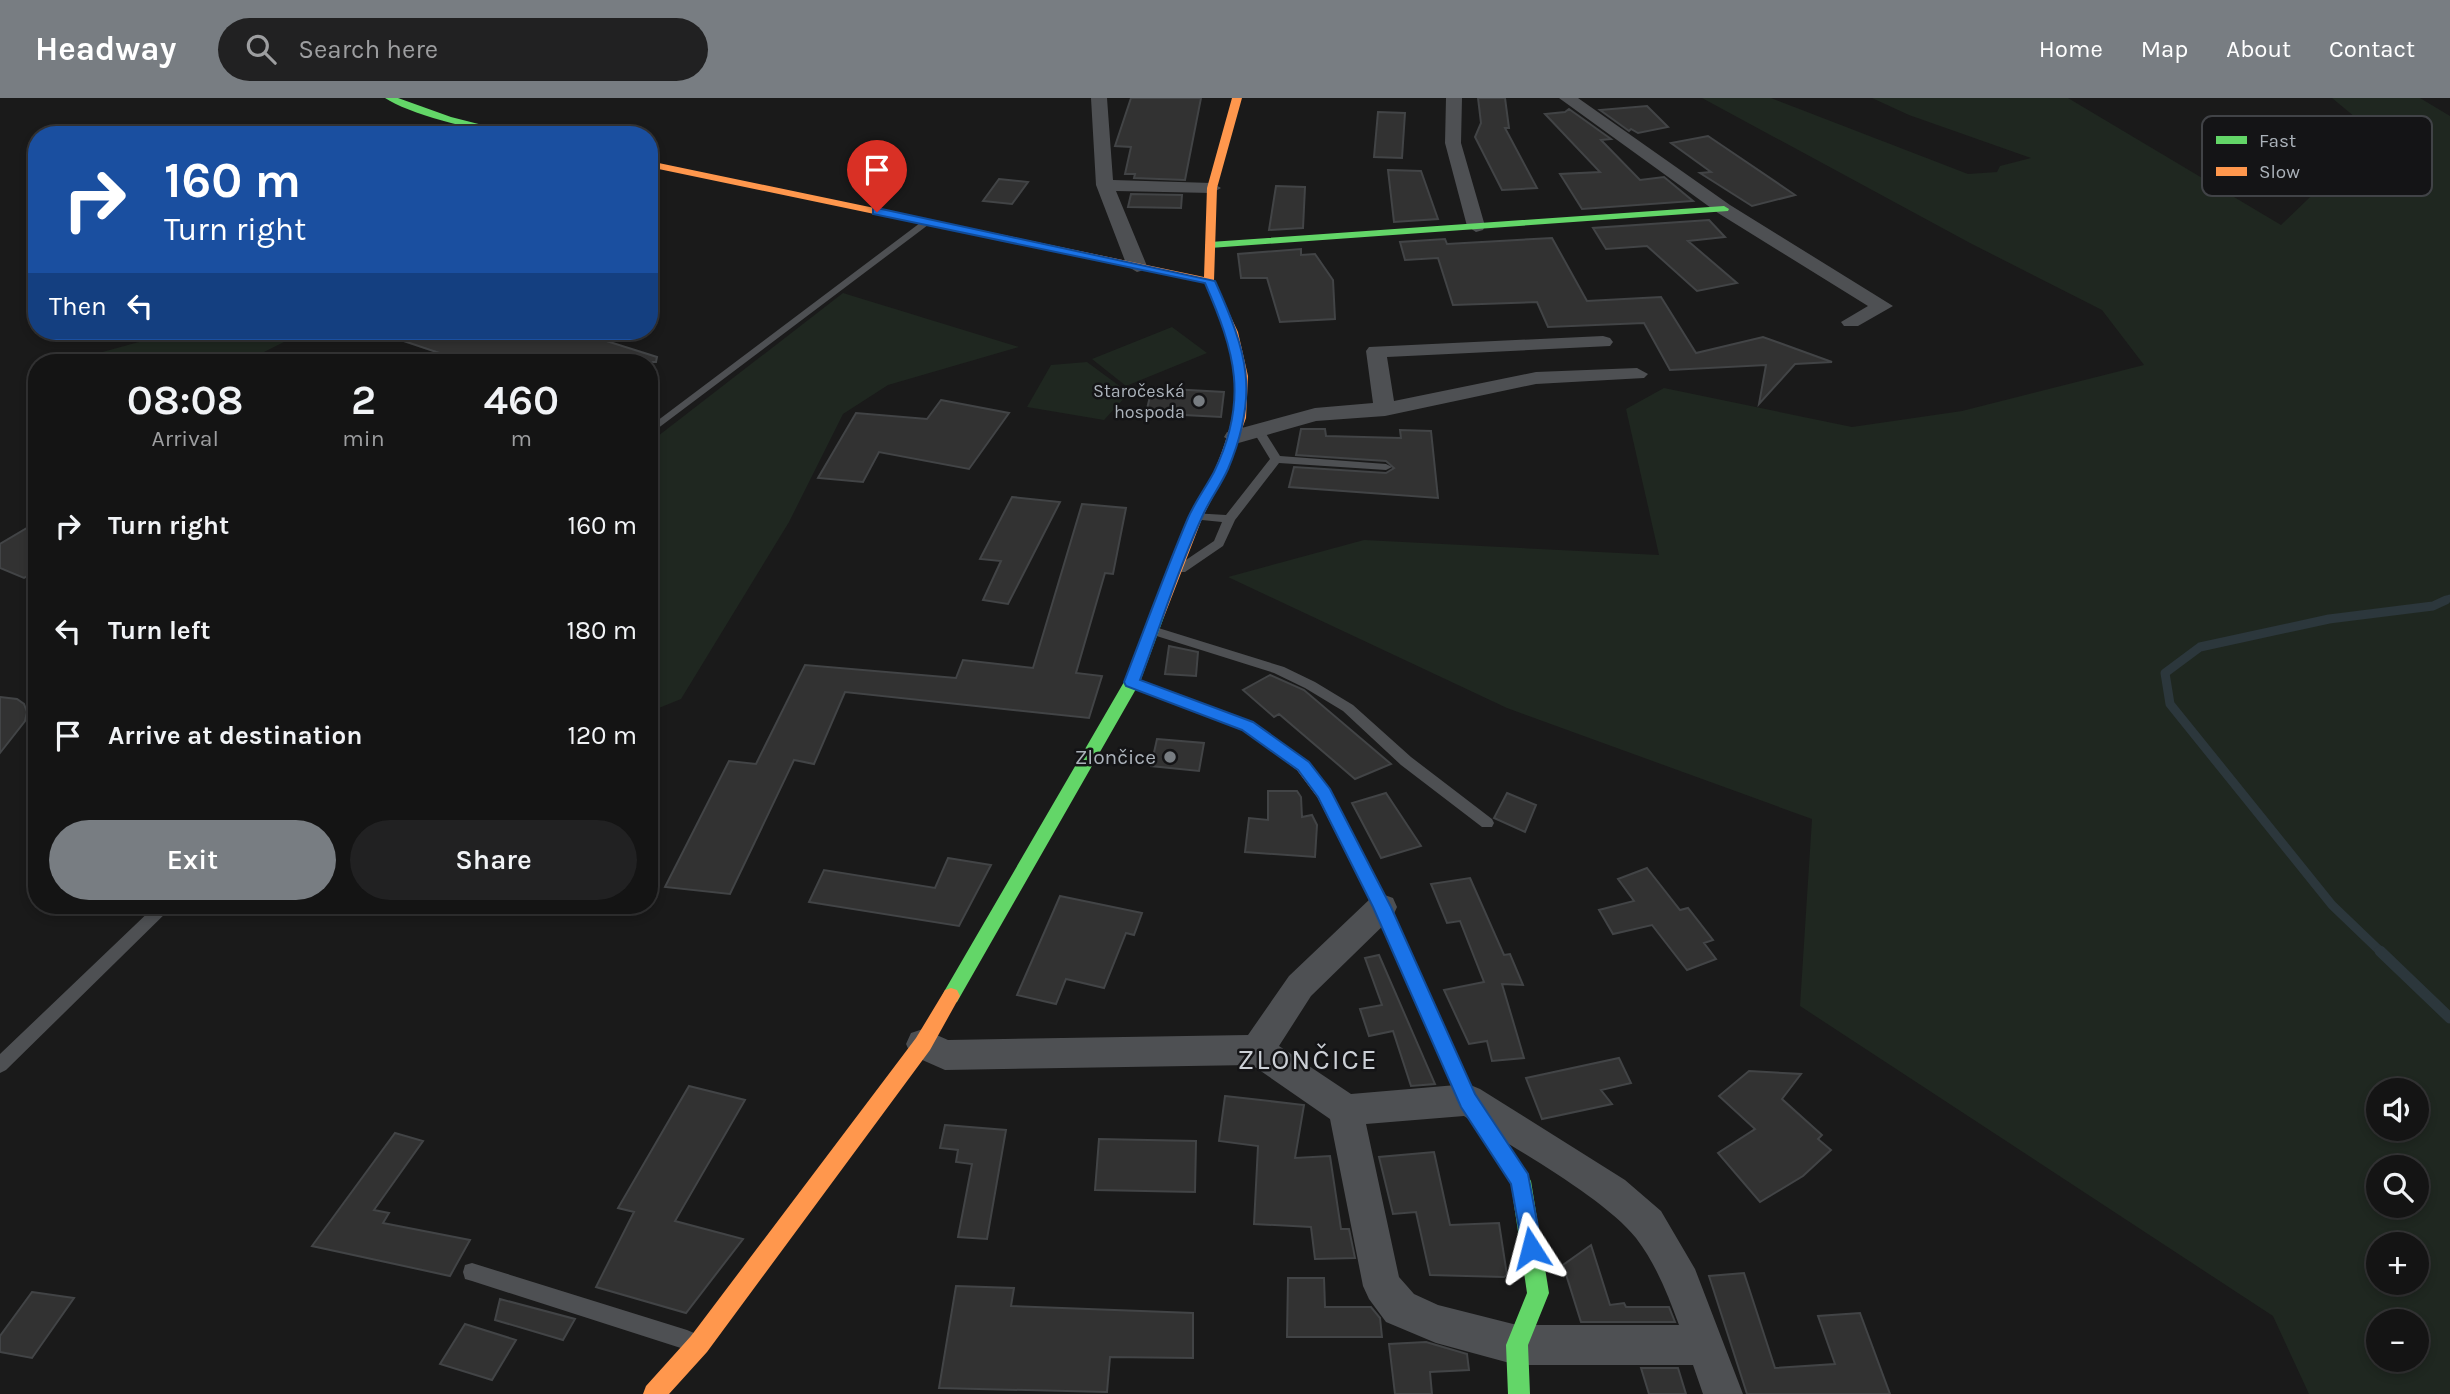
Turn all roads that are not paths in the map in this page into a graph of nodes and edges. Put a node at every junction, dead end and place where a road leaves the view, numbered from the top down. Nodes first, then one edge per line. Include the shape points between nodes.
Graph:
1 (390, 98) edge
2 (1099, 98) edge
3 (1237, 98) edge
4 (1454, 98) edge
5 (1567, 98) edge
6 (478, 126) edge
7 (658, 166) edge
8 (1105, 185) junction
9 (1212, 188) junction
10 (1724, 209) junction
11 (928, 222) junction
12 (1476, 226) junction
13 (1210, 245) junction
14 (1136, 266) junction
15 (1209, 281) junction
16 (1851, 322) dead end
17 (1603, 342) dead end
18 (1637, 374) dead end
19 (1385, 409) junction
20 (658, 425) edge
21 (1259, 431) junction
22 (1235, 437) junction
23 (1276, 458) junction
24 (1386, 467) dead end
25 (1196, 516) junction
26 (1229, 519) junction
27 (1174, 574) junction
28 (1152, 630) junction
29 (1132, 682) junction
30 (1487, 824) dead end
31 (1382, 907) junction
32 (157, 914) edge
33 (923, 1044) junction
34 (1257, 1050) junction
35 (0, 1065) edge
36 (1468, 1100) junction
37 (1346, 1110) junction
38 (472, 1272) dead end
39 (699, 1344) junction
40 (1517, 1345) junction
41 (1705, 1345) junction
42 (654, 1394) edge
43 (1519, 1394) edge
44 (1723, 1394) edge

1 - 6 street
2 - 8 street
3 - 9 street
4 - 12 street via 1453,143
5 - 10 street
7 - 11 street
8 - 9 street
8 - 14 street
9 - 13 street
10 - 12 street
10 - 16 street via 1883,306
11 - 14 street
11 - 20 lane
12 - 13 street
13 - 15 street
14 - 15 street
15 - 22 street via 1232,332 1242,376
17 - 19 street via 1376,351
18 - 19 street via 1536,378
19 - 21 street via 1315,415
21 - 22 street
21 - 23 lane
22 - 25 street
23 - 24 lane
23 - 26 lane
25 - 26 lane
25 - 27 street
26 - 27 lane via 1219,543
27 - 28 street
28 - 29 street
28 - 30 lane via 1268,666 1310,685 1348,708
29 - 31 street via 1248,726 1303,766 1324,794
29 - 33 street
31 - 34 street via 1300,986
31 - 36 street
32 - 35 lane
33 - 34 street via 945,1055
33 - 39 street
34 - 37 street
36 - 37 street
36 - 40 street via 1521,1181 1538,1293
36 - 41 street via 1612,1192 1648,1224 1682,1282
37 - 40 street via 1381,1286 1400,1308 1436,1324
38 - 39 lane
39 - 42 street
40 - 41 street
40 - 43 street
41 - 44 street

